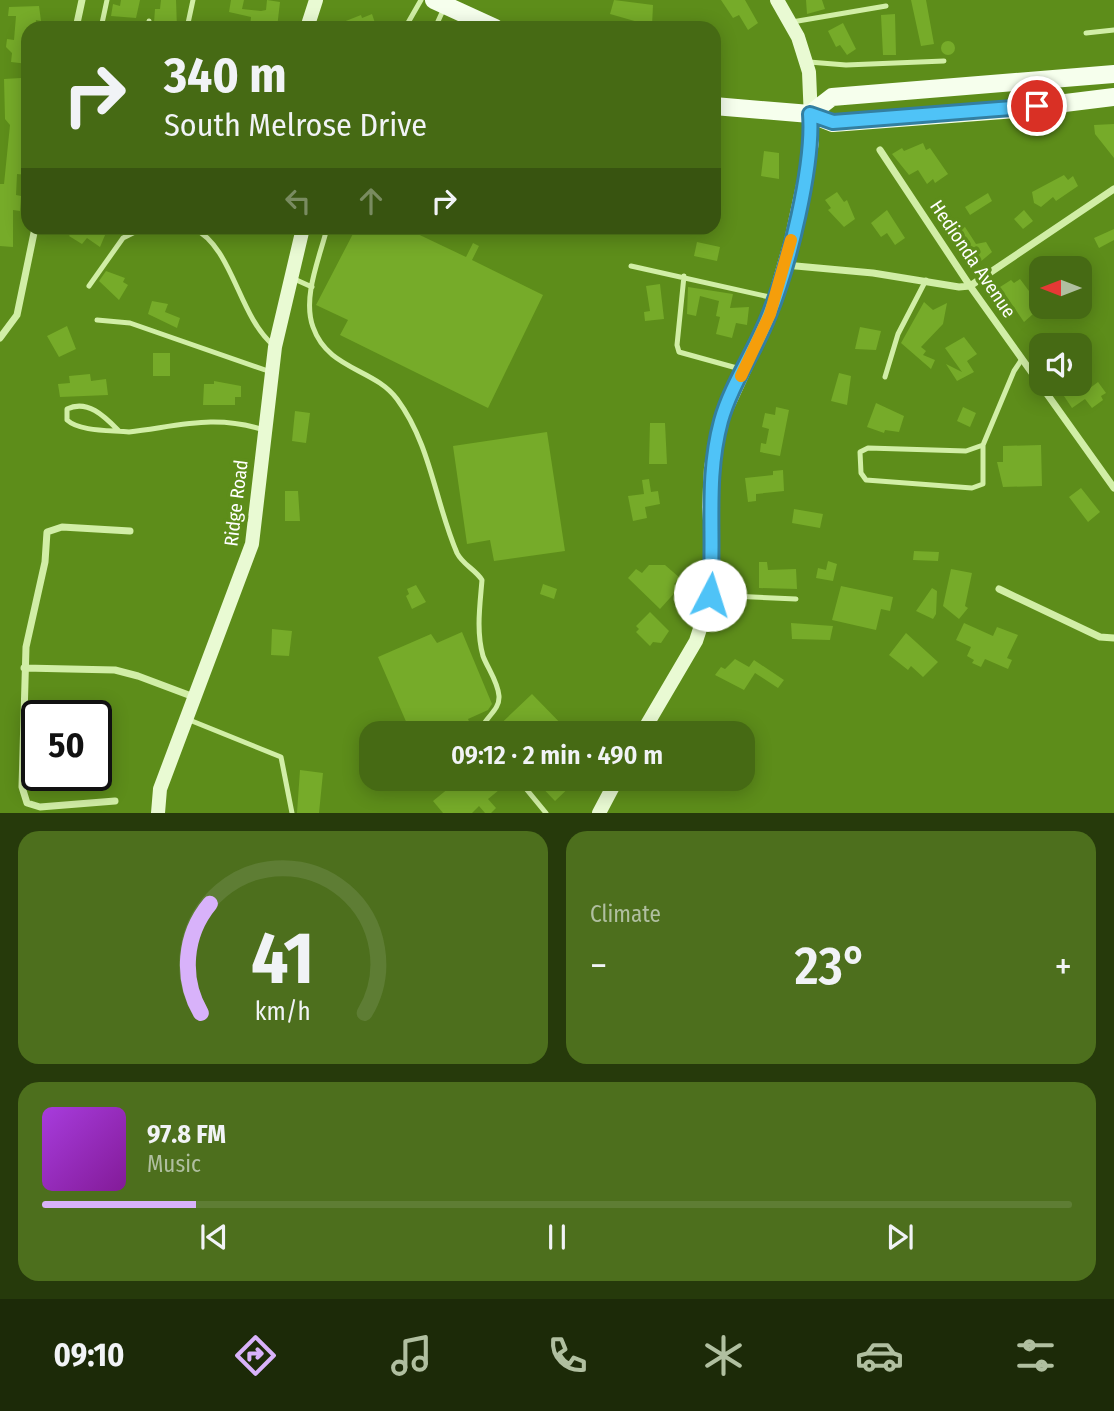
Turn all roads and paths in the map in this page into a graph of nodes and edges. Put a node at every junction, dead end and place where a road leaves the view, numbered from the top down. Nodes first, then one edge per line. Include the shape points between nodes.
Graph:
1 (82, 0) edge
2 (107, 0) edge
3 (193, 0) edge
4 (316, 0) edge
5 (421, 0) edge
6 (777, 0) edge
7 (440, 3) edge
8 (886, 6) dead end
9 (78, 21) edge
10 (102, 21) edge
11 (188, 21) edge
12 (309, 21) edge
13 (409, 21) edge
14 (436, 21) edge
15 (480, 21) edge
16 (789, 22) junction
17 (1114, 30) edge
18 (1086, 33) dead end
19 (806, 61) junction
20 (944, 61) dead end
21 (1114, 74) edge
22 (1114, 97) edge
23 (721, 107) edge
24 (810, 114) junction
25 (880, 150) dead end
26 (1114, 189) edge
27 (34, 235) edge
28 (129, 235) edge
29 (203, 235) edge
30 (301, 235) edge
31 (325, 235) edge
32 (631, 265) dead end
33 (784, 265) junction
34 (684, 276) junction
35 (292, 278) junction
36 (926, 280) junction
37 (89, 286) dead end
38 (970, 286) junction
39 (312, 287) junction
40 (775, 298) junction
41 (97, 320) dead end
42 (0, 338) edge
43 (275, 347) junction
44 (1022, 359) junction
45 (744, 370) junction
46 (272, 372) junction
47 (885, 377) dead end
48 (264, 430) junction
49 (119, 431) junction
50 (983, 444) junction
51 (1114, 488) edge
52 (130, 531) dead end
53 (999, 589) dead end
54 (710, 595) junction
55 (796, 599) dead end
56 (1114, 638) edge
57 (24, 668) junction
58 (195, 698) junction
59 (187, 719) junction
60 (485, 721) edge
61 (649, 721) edge
62 (528, 791) edge
63 (611, 791) edge
64 (115, 802) dead end
65 (158, 813) edge
66 (292, 813) edge
67 (546, 813) edge
68 (599, 813) edge

1 - 9 street
2 - 10 lane
3 - 11 lane
4 - 12 main road
5 - 13 lane
6 - 16 main road
7 - 14 lane
7 - 15 main road
8 - 16 lane
16 - 19 main road
17 - 18 lane
19 - 20 lane via 846,65
19 - 24 main road
21 - 24 main road via 832,97
22 - 24 main road via 833,122
23 - 24 main road
24 - 33 main road via 812,143
25 - 38 street, Hedionda Avenue
26 - 38 street
27 - 42 street via 17,315
28 - 37 lane
29 - 43 lane via 223,259 245,308
30 - 35 main road, Ridge Road
31 - 39 lane
32 - 34 lane
33 - 36 street
33 - 40 main road
34 - 40 lane
34 - 45 lane via 679,352
35 - 39 lane
35 - 43 main road, Ridge Road
36 - 38 street
36 - 47 lane via 898,334
38 - 44 street, Hedionda Avenue
39 - 60 lane via 309,312 321,341 348,367 395,395 432,469 458,556 482,580 478,630 499,697 497,708
40 - 45 main road
41 - 46 lane via 130,323
43 - 46 main road, Ridge Road
44 - 50 lane
44 - 51 street, Hedionda Avenue
45 - 54 main road via 722,418 711,467
46 - 48 main road, Ridge Road
48 - 49 lane via 217,420
48 - 58 main road, Ridge Road via 252,544
49 - 49 lane via 72,425 67,409 91,408
50 - 50 lane via 967,451 868,448 860,452 861,473 866,480 972,488 983,484
52 - 57 street via 62,527 47,532
53 - 56 street via 1100,637
54 - 55 lane
54 - 61 main road via 696,641
57 - 58 street via 114,670
57 - 64 street via 22,787 27,803 40,807
58 - 59 main road, Ridge Road
59 - 65 main road, Ridge Road via 160,789
59 - 66 lane via 281,757
62 - 67 lane
63 - 68 main road

